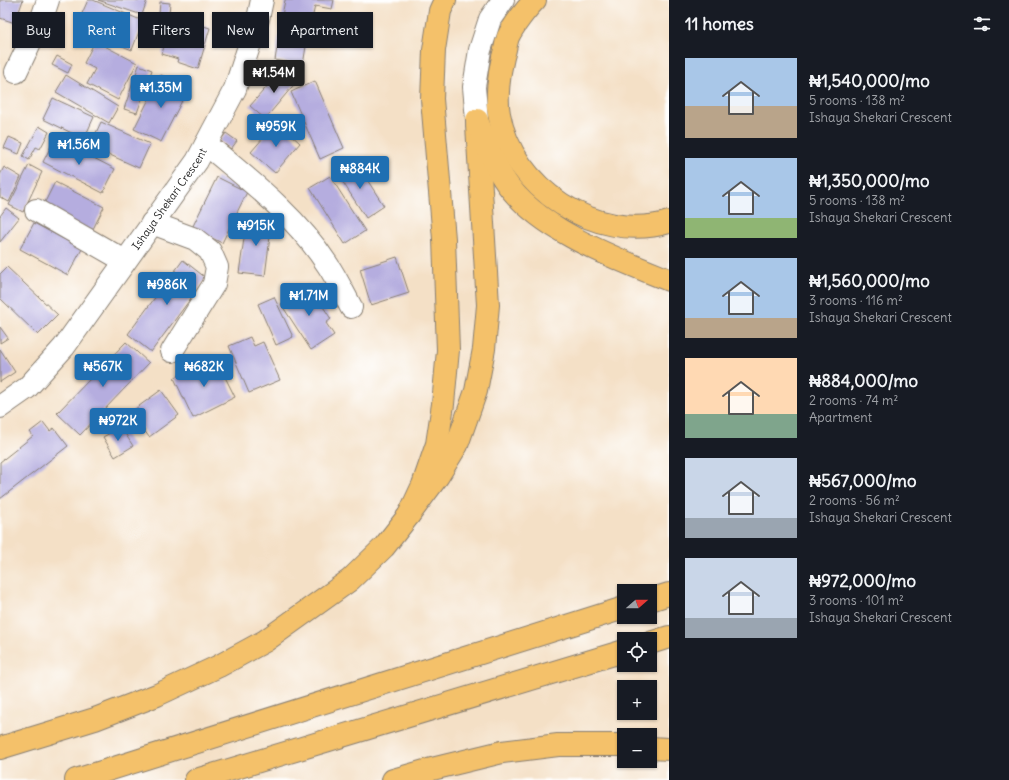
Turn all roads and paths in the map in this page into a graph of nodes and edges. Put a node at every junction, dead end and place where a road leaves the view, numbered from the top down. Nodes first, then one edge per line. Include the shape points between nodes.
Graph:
1 (48, 0) edge
2 (262, 0) edge
3 (445, 0) edge
4 (502, 0) edge
5 (535, 0) edge
6 (16, 72) dead end
7 (477, 120) junction
8 (206, 144) junction
9 (36, 210) dead end
10 (669, 222) edge
11 (152, 223) junction
12 (125, 261) junction
13 (669, 280) edge
14 (351, 307) dead end
15 (172, 351) dead end
16 (0, 407) edge
17 (409, 515) junction
18 (669, 594) edge
19 (657, 598) edge
20 (617, 610) edge
21 (669, 637) edge
22 (657, 641) edge
23 (617, 653) edge
24 (617, 745) edge
25 (0, 748) edge
26 (657, 748) edge
27 (669, 749) edge
28 (76, 780) edge
29 (196, 780) edge
30 (393, 780) edge

1 - 6 street
2 - 8 street, Ishaya Shekari Crescent via 235,89
3 - 17 main road via 440,11 434,50 432,99 444,239 448,350 437,444
4 - 7 street via 490,19 480,50 474,87
5 - 10 main road via 508,36 499,74 499,114 509,144 525,172 570,210 600,223 630,227 658,226
7 - 13 main road via 488,150 503,179 523,203 553,227
7 - 17 main road via 488,305 484,349 476,391 457,445
8 - 11 street, Ishaya Shekari Crescent
8 - 14 street via 265,193 306,235 327,264
9 - 12 street
11 - 12 street, Ishaya Shekari Crescent
11 - 15 street via 195,239 210,251 217,267 214,284
12 - 16 street, Ishaya Shekari Crescent via 64,347 27,388
17 - 25 main road via 384,547 350,580 265,641 158,696
18 - 19 main road
20 - 28 main road
21 - 22 main road
23 - 29 main road
24 - 30 main road via 558,745 502,752
26 - 27 main road

